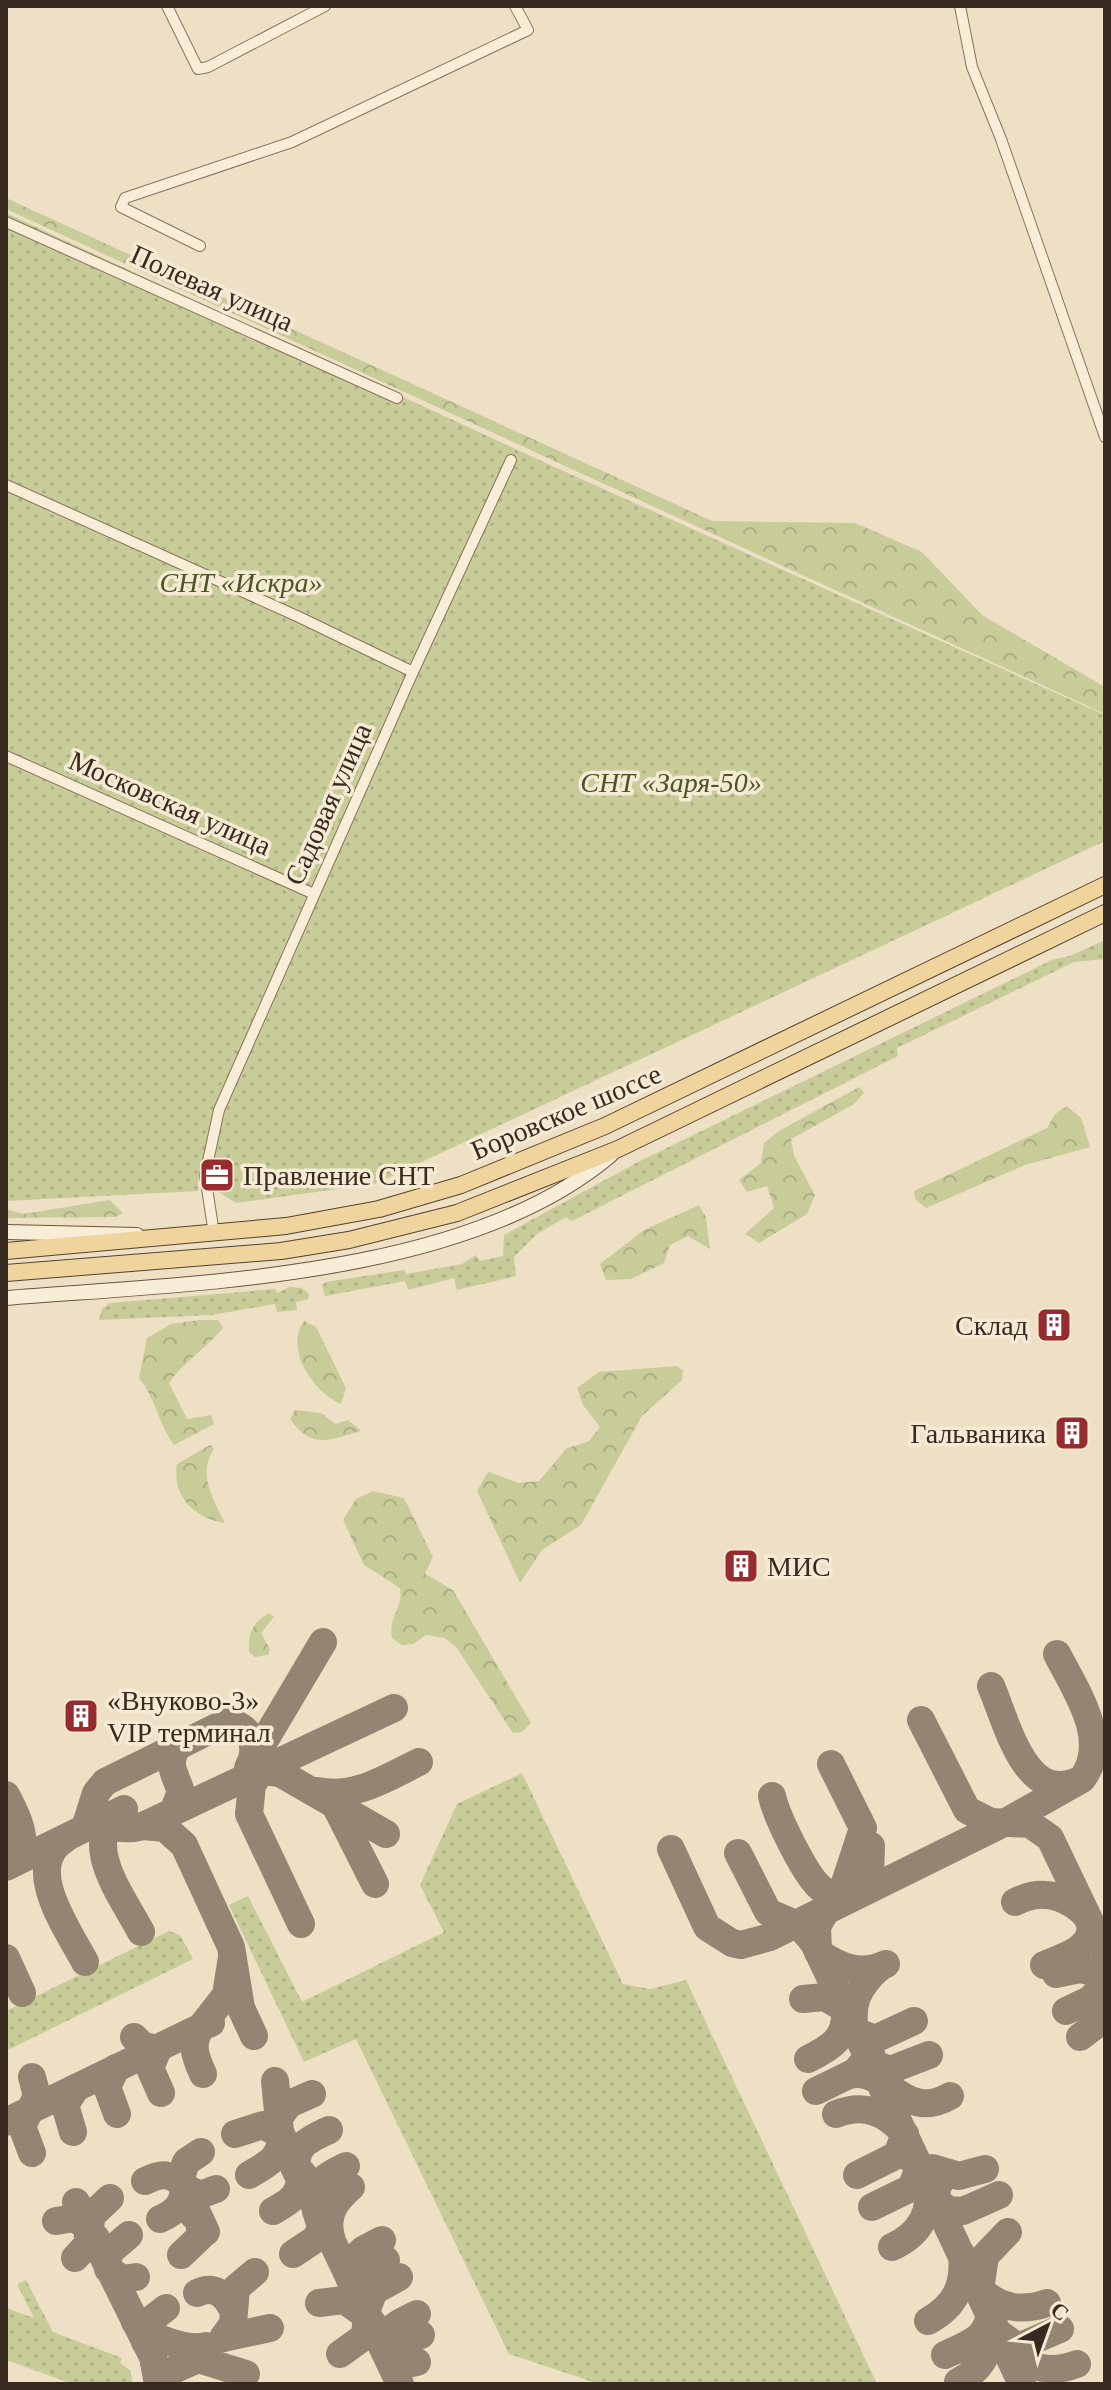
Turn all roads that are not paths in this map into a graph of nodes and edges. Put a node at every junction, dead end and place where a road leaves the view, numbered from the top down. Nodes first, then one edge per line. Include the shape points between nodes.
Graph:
1 (167, 6) edge
2 (325, 6) edge
3 (515, 6) edge
4 (960, 6) edge
5 (6, 222) edge
6 (200, 246) dead end
7 (397, 398) dead end
8 (1105, 437) edge
9 (511, 460) dead end
10 (6, 485) edge
11 (413, 672) junction
12 (6, 756) edge
13 (1105, 885) edge
14 (314, 894) junction
15 (1105, 913) edge
16 (618, 1149) junction
17 (6, 1232) edge
18 (214, 1234) junction
19 (163, 1238) junction
20 (6, 1251) edge
21 (6, 1273) edge
22 (6, 1298) edge

1 - 2 street via 198,69
3 - 6 street via 528,30 292,142 125,198 121,207
4 - 8 street via 972,67
5 - 7 street, Полевая улица
9 - 11 street, Садовая улица
10 - 11 street
11 - 14 street, Садовая улица
12 - 14 street, Московская улица
13 - 18 main road, Боровское шоссе via 662,1100 485,1176 379,1209
14 - 18 street, Садовая улица via 219,1110 205,1175
15 - 16 main road, Боровское шоссе
16 - 21 main road, Боровское шоссе via 457,1213 349,1240 235,1256
16 - 22 main road via 581,1178 486,1225 381,1255 309,1269
17 - 19 main road
18 - 19 main road, Боровское шоссе
19 - 20 main road, Боровское шоссе

